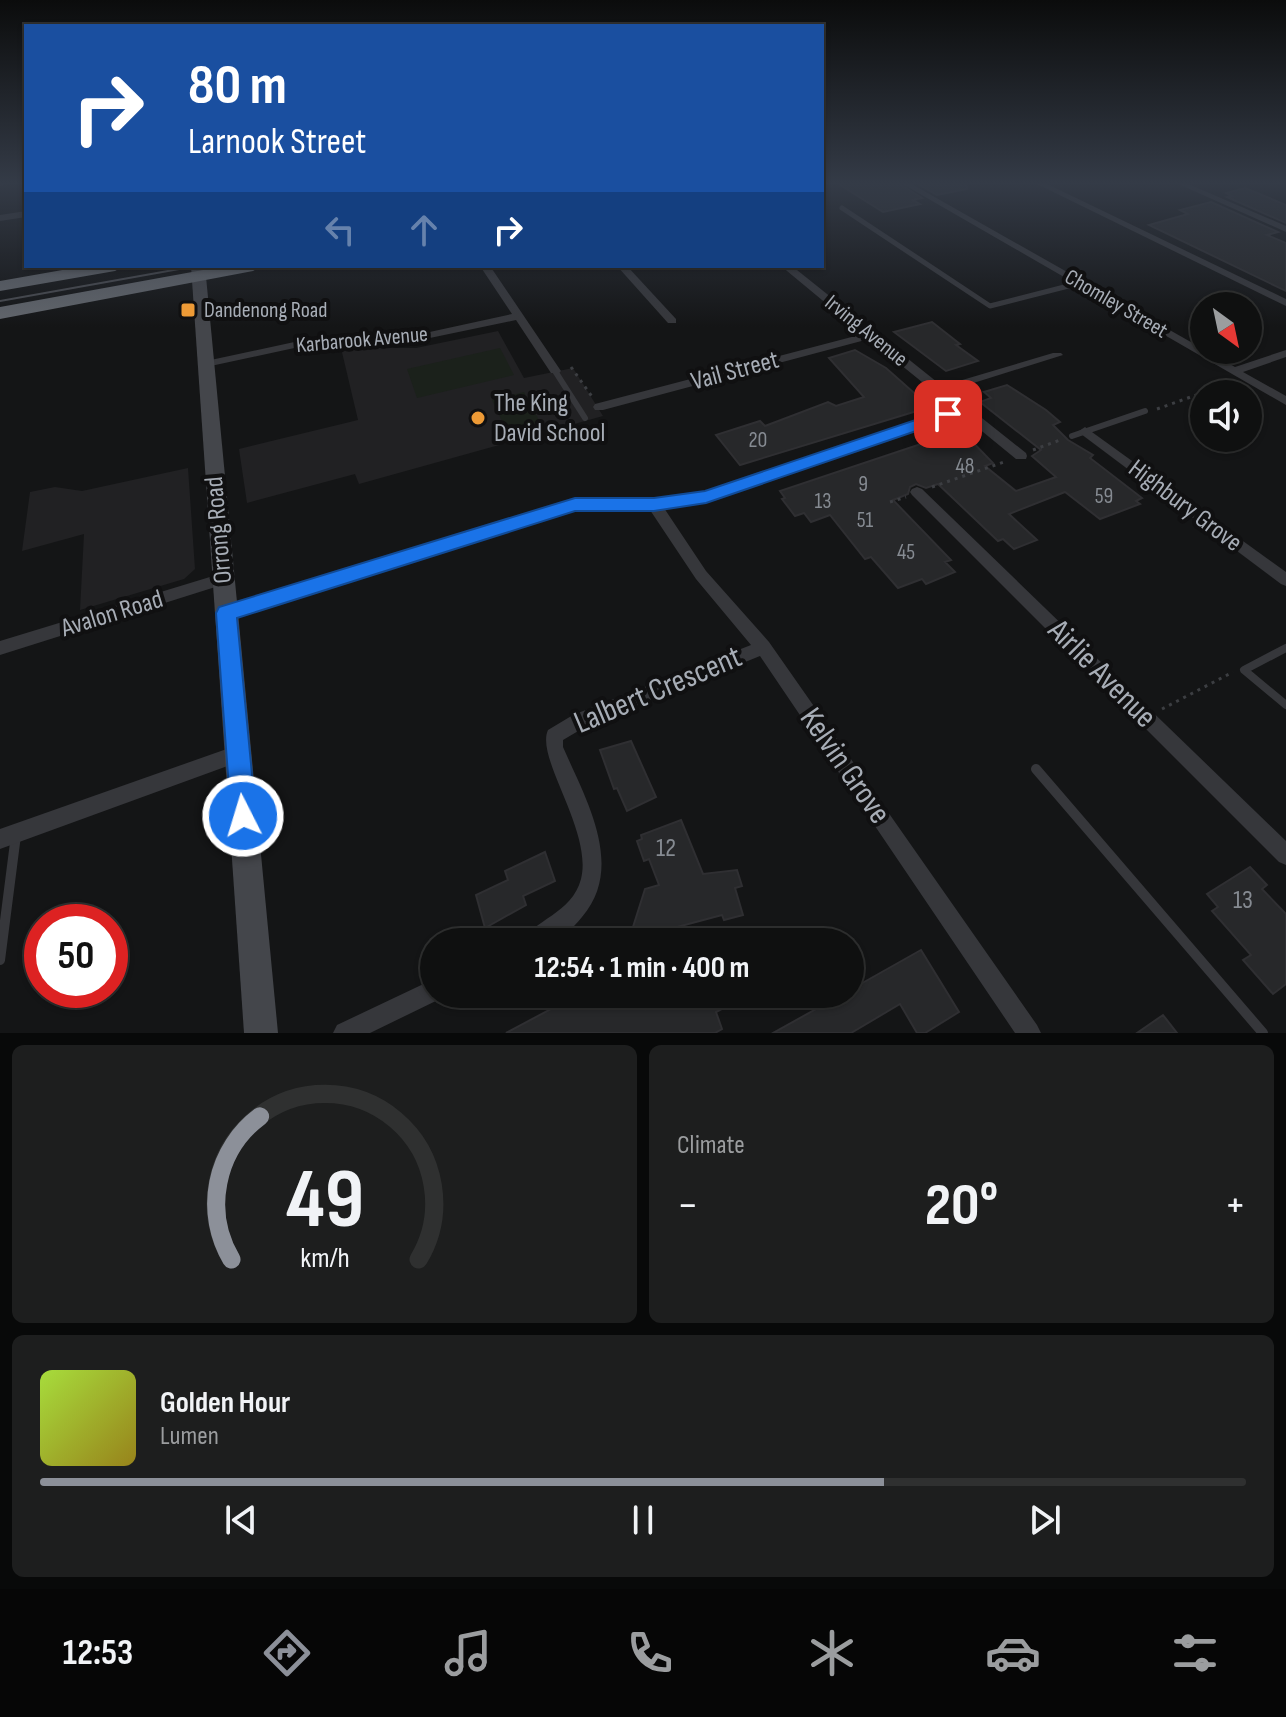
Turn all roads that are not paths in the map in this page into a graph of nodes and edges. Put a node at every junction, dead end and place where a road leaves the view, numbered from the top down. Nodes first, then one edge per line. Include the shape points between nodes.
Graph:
1 (877, 231) edge
2 (989, 231) edge
3 (1138, 231) edge
4 (104, 268) edge
5 (231, 268) edge
6 (486, 268) edge
7 (624, 268) edge
8 (788, 268) edge
9 (199, 271) edge
10 (1080, 283) junction
11 (0, 286) edge
12 (1286, 303) edge
13 (0, 313) edge
14 (518, 316) junction
15 (672, 321) dead end
16 (870, 335) junction
17 (1286, 353) edge
18 (1057, 355) dead end
19 (206, 364) junction
20 (555, 371) joint
21 (1237, 375) junction
22 (940, 390) junction
23 (1286, 401) edge
24 (599, 407) road end
25 (963, 409) junction
26 (1145, 411) road end
27 (585, 418) dead end
28 (1078, 434) joint
29 (1021, 456) road end
30 (917, 492) road end
31 (654, 505) junction
32 (223, 579) junction
33 (1286, 580) edge
34 (226, 613) junction
35 (763, 647) junction
36 (0, 648) edge
37 (1286, 648) edge
38 (1286, 705) edge
39 (238, 754) junction
40 (1036, 769) dead end
41 (8, 836) edge
42 (1286, 855) edge
43 (559, 928) edge
44 (0, 960) edge
45 (420, 997) edge
46 (261, 1033) edge
47 (345, 1033) edge
48 (1029, 1033) edge
49 (1263, 1033) edge

1 - 10 lane via 990,306
2 - 10 street, Chomley Street
3 - 12 street
4 - 11 highway
5 - 9 highway
6 - 14 street
7 - 15 street
8 - 16 street, Irving Avenue
9 - 13 highway
9 - 19 main road, Orrong Road
10 - 21 street, Chomley Street
14 - 19 street, Karbarook Avenue via 425,336 322,339
14 - 20 street
16 - 22 street, Irving Avenue
16 - 24 street, Vail Street
17 - 21 street
18 - 22 street
19 - 32 main road, Orrong Road
20 - 27 lane
21 - 23 street, Chomley Street
22 - 25 street, Irving Avenue
25 - 29 street, Irving Avenue
25 - 31 street via 706,497
26 - 28 lane
28 - 33 street, Highbury Grove
30 - 42 street, Airlie Avenue
31 - 34 street via 575,505
31 - 35 street, Kelvin Grove via 701,575
32 - 34 main road, Orrong Road
32 - 36 street, Avalon Road
34 - 39 main road, Orrong Road
35 - 43 street, Lalbert Crescent via 592,715 554,736 590,841 592,877 580,909
35 - 48 street, Kelvin Grove
37 - 38 lane via 1244,670
39 - 41 street
39 - 46 main road, Orrong Road
40 - 49 lane
41 - 44 lane
45 - 47 street

